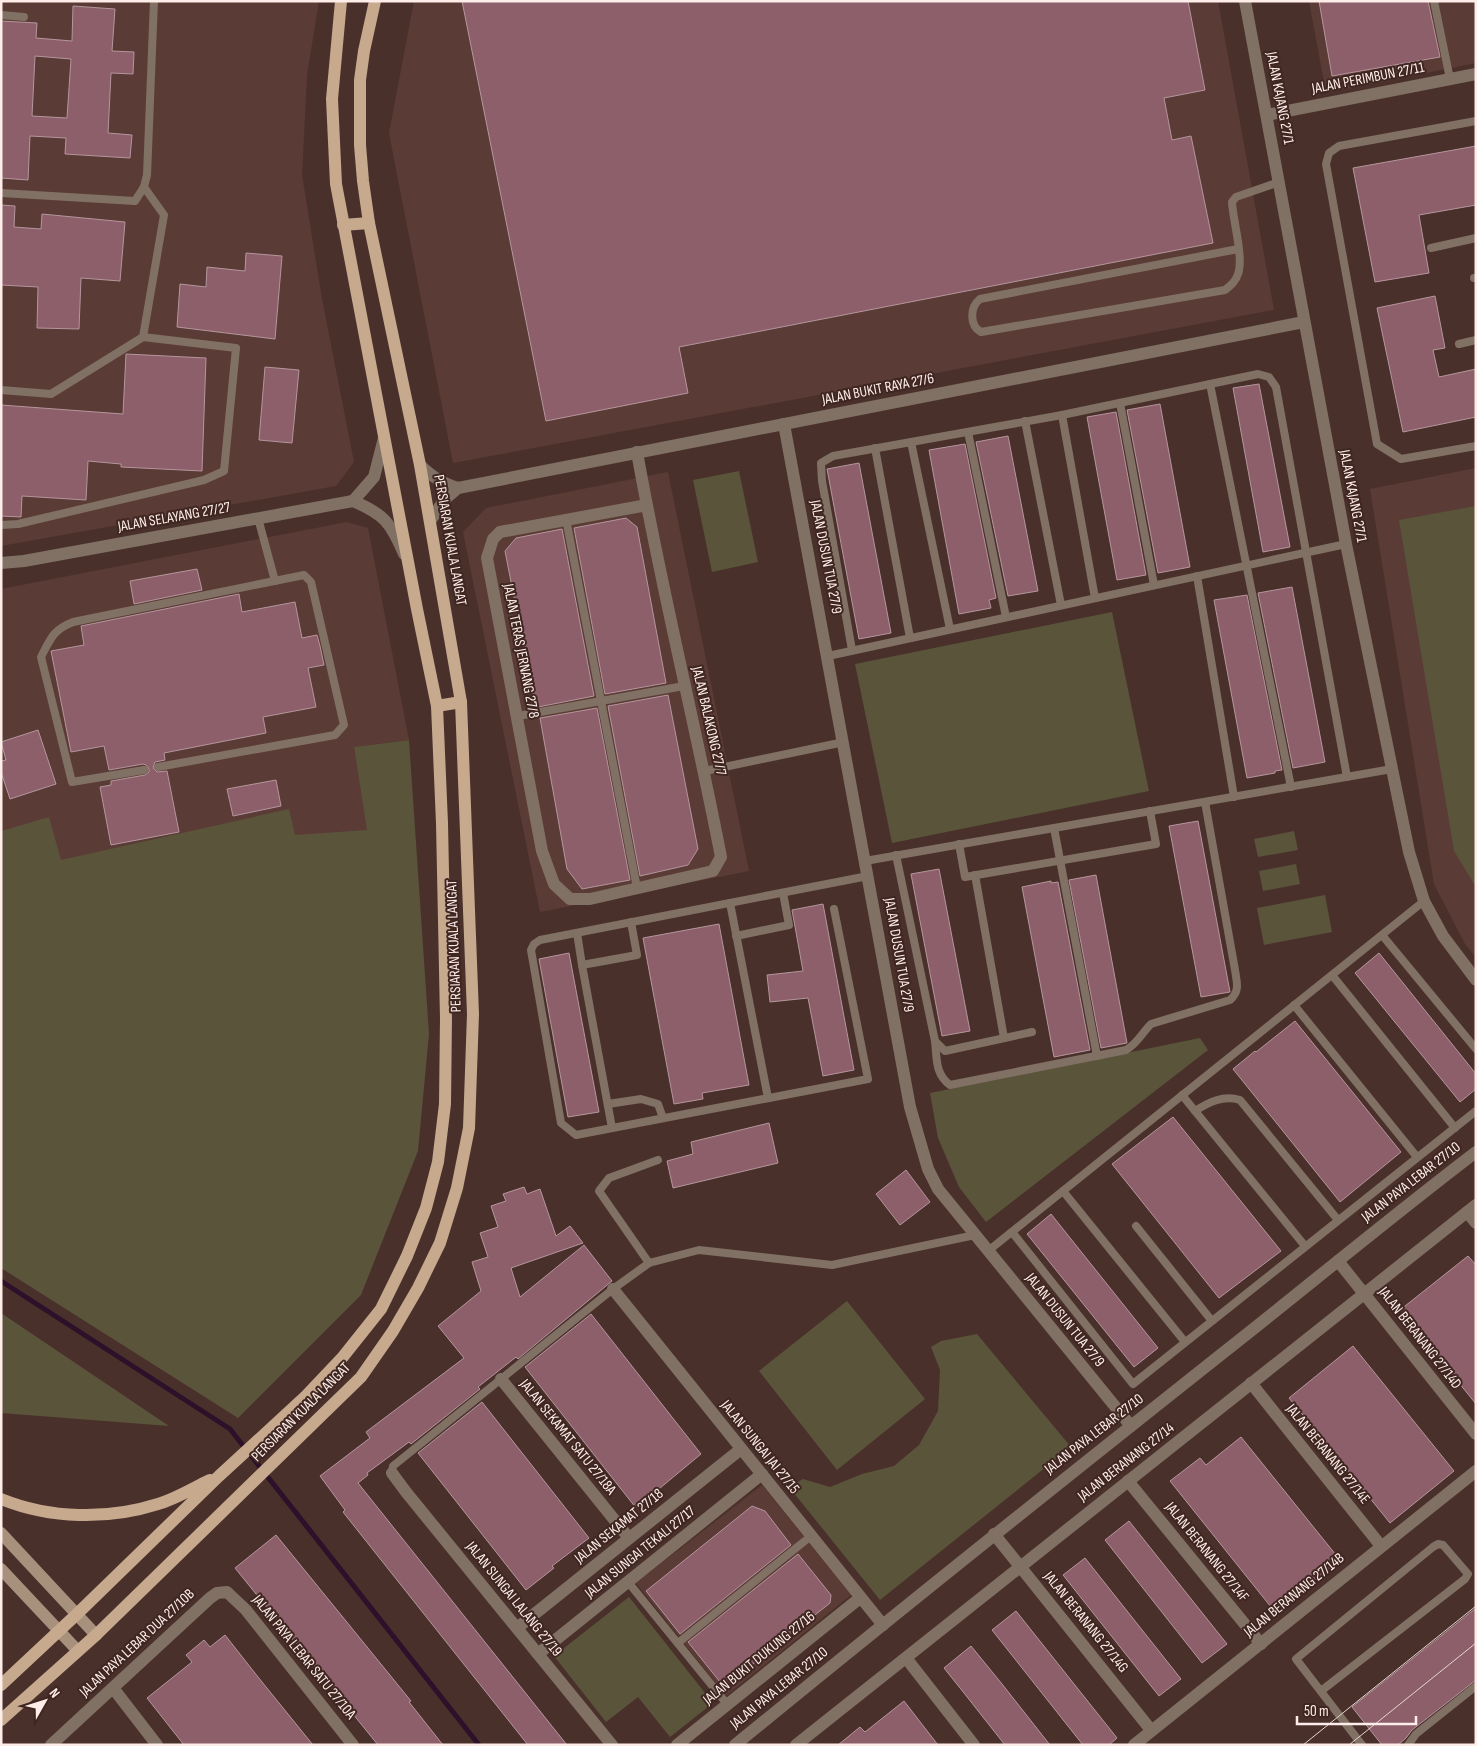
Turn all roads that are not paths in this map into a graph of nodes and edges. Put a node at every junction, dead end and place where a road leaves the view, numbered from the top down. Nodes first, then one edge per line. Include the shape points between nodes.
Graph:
1 (154, 1) edge
2 (341, 1) edge
3 (375, 1) edge
4 (1245, 1) edge
5 (1434, 1) edge
6 (1, 15) edge
7 (24, 16) dead end
8 (1476, 74) edge
9 (1450, 79) junction
10 (1267, 115) junction
11 (1476, 121) edge
12 (1279, 182) junction
13 (144, 187) junction
14 (1, 193) edge
15 (369, 223) junction
16 (343, 225) junction
17 (1476, 238) edge
18 (1431, 248) dead end
19 (1238, 249) junction
20 (1304, 322) junction
21 (143, 336) junction
22 (1476, 340) edge
23 (1459, 344) dead end
24 (1210, 384) junction
25 (1, 390) edge
26 (1120, 402) junction
27 (1062, 415) junction
28 (1025, 421) junction
29 (784, 424) junction
30 (968, 432) junction
31 (384, 438) junction
32 (911, 442) junction
33 (1476, 446) edge
34 (875, 448) junction
35 (637, 452) junction
36 (420, 465) junction
37 (458, 488) junction
38 (353, 501) junction
39 (646, 505) junction
40 (258, 518) junction
41 (566, 519) junction
42 (430, 521) junction
43 (1, 525) edge
44 (1346, 544) junction
45 (1305, 552) junction
46 (1, 563) edge
47 (408, 564) junction
48 (1247, 565) junction
49 (1197, 576) junction
50 (275, 581) junction
51 (1154, 585) junction
52 (1095, 598) junction
53 (1061, 605) junction
54 (1006, 617) junction
55 (950, 629) junction
56 (910, 638) junction
57 (852, 650) junction
58 (828, 656) junction
59 (684, 686) junction
60 (461, 702) junction
61 (601, 702) junction
62 (437, 706) junction
63 (518, 716) junction
64 (844, 742) junction
65 (158, 767) dead end
66 (1392, 769) junction
67 (144, 770) dead end
68 (705, 772) junction
69 (1347, 777) junction
70 (1291, 787) junction
71 (1234, 797) junction
72 (1205, 802) junction
73 (1150, 811) junction
74 (1054, 828) junction
75 (959, 844) junction
76 (896, 855) junction
77 (865, 861) junction
78 (1060, 861) junction
79 (868, 876) junction
80 (975, 876) junction
81 (637, 888) junction
82 (783, 893) junction
83 (590, 899) joint
84 (1424, 901) junction
85 (730, 903) junction
86 (834, 909) dead end
87 (631, 922) junction
88 (577, 933) junction
89 (1382, 935) junction
90 (736, 936) junction
91 (582, 965) junction
92 (1332, 975) junction
93 (1476, 980) edge
94 (1294, 1005) junction
95 (1032, 1032) dead end
96 (1004, 1038) junction
97 (935, 1041) junction
98 (1476, 1049) edge
99 (1096, 1056) junction
100 (1182, 1095) junction
101 (768, 1098) junction
102 (608, 1104) junction
103 (1195, 1111) junction
104 (1476, 1111) edge
105 (663, 1118) junction
106 (612, 1128) junction
107 (1454, 1128) junction
108 (1476, 1152) edge
109 (1417, 1157) junction
110 (658, 1160) dead end
111 (1063, 1191) junction
112 (1471, 1208) edge
113 (1338, 1220) junction
114 (1476, 1223) edge
115 (1136, 1226) dead end
116 (1012, 1232) junction
117 (975, 1235) junction
118 (1305, 1246) junction
119 (988, 1251) junction
120 (1338, 1261) junction
121 (649, 1263) junction
122 (613, 1289) junction
123 (1364, 1294) junction
124 (1212, 1321) junction
125 (1185, 1342) junction
126 (501, 1379) junction
127 (1251, 1383) junction
128 (1131, 1426) junction
129 (1476, 1434) edge
130 (741, 1449) junction
131 (1476, 1471) edge
132 (392, 1473) joint
133 (762, 1474) junction
134 (219, 1476) junction
135 (1128, 1481) junction
136 (1, 1500) edge
137 (1, 1532) edge
138 (994, 1534) junction
139 (811, 1536) junction
140 (629, 1538) junction
141 (1381, 1546) junction
142 (1020, 1566) junction
143 (1, 1569) edge
144 (628, 1582) junction
145 (227, 1592) joint
146 (860, 1598) junction
147 (77, 1614) junction
148 (883, 1625) junction
149 (517, 1628) junction
150 (59, 1632) junction
151 (96, 1634) junction
152 (678, 1643) junction
153 (1260, 1644) junction
154 (78, 1651) junction
155 (538, 1654) junction
156 (906, 1658) junction
157 (1, 1685) edge
158 (1476, 1686) edge
159 (112, 1688) junction
160 (1321, 1691) junction
161 (727, 1704) junction
162 (1, 1720) edge
163 (1152, 1730) junction
164 (51, 1745) edge
165 (157, 1745) edge
166 (353, 1745) edge
167 (612, 1745) edge
168 (677, 1745) edge
169 (735, 1745) edge
170 (796, 1745) edge
171 (974, 1745) edge
172 (1134, 1745) edge
173 (1362, 1745) edge
174 (1408, 1745) edge

1 - 13 lane
2 - 16 main road, PERSIARAN KUALA LANGAT via 332,100 336,184
3 - 15 main road, PERSIARAN KUALA LANGAT via 360,80 360,145
4 - 10 street, JALAN KAJANG 27/1
5 - 9 lane
6 - 7 lane
8 - 9 street, JALAN PERIMBUN 27/11
9 - 10 street, JALAN PERIMBUN 27/11
10 - 12 street, JALAN KAJANG 27/1
11 - 33 lane via 1339,146 1329,153 1326,164 1377,444 1401,459
12 - 19 lane via 1236,197 1232,202
12 - 20 street, JALAN KAJANG 27/1
13 - 14 lane via 135,201
13 - 21 lane via 164,215
15 - 16 main road
15 - 36 main road, PERSIARAN KUALA LANGAT
16 - 31 main road, PERSIARAN KUALA LANGAT
17 - 18 lane
19 - 19 lane via 1238,274 1225,290 981,332 974,326 972,309 980,299
20 - 29 street, JALAN BUKIT RAYA 27/6
20 - 44 street, JALAN KAJANG 27/1
21 - 25 lane via 51,394
21 - 43 lane via 236,348 224,471 195,482 18,524
22 - 23 lane
24 - 26 lane
24 - 45 lane via 1258,374 1268,377 1276,387
24 - 48 lane
26 - 27 lane
26 - 51 lane
27 - 28 lane
27 - 52 lane
28 - 30 lane
28 - 53 lane
29 - 35 street, JALAN BUKIT RAYA 27/6
29 - 58 street, JALAN DUSUN TUA 27/9
30 - 32 lane
30 - 54 lane
31 - 38 street via 374,477
31 - 47 main road, PERSIARAN KUALA LANGAT
32 - 34 lane
32 - 55 lane
34 - 56 lane
34 - 57 lane via 833,456 821,463
35 - 37 street, JALAN BUKIT RAYA 27/6
35 - 39 street, JALAN BALAKONG 27/7
36 - 37 street via 433,477
36 - 42 main road, PERSIARAN KUALA LANGAT
37 - 42 street via 445,499
38 - 40 street, JALAN SELAYANG 27/27
38 - 47 street via 384,517
39 - 41 street, JALAN TERAS JERNANG 27/8
39 - 59 street, JALAN BALAKONG 27/7
40 - 46 street, JALAN SELAYANG 27/27
40 - 50 lane
41 - 61 lane
41 - 63 street, JALAN TERAS JERNANG 27/8 via 500,532 493,539 487,558
42 - 60 main road, PERSIARAN KUALA LANGAT
44 - 45 lane
44 - 66 street, JALAN KAJANG 27/1
45 - 48 lane
45 - 69 lane
47 - 62 main road, PERSIARAN KUALA LANGAT
48 - 49 lane
48 - 70 lane
49 - 51 lane
49 - 71 lane
50 - 65 lane via 304,575 312,582 344,725 336,735
50 - 67 lane via 74,622 60,627 50,640 41,657 72,782
51 - 52 lane
52 - 53 lane
53 - 54 lane
54 - 55 lane
55 - 56 lane
56 - 57 lane
57 - 58 lane
58 - 64 street, JALAN DUSUN TUA 27/9
59 - 61 lane
59 - 68 street, JALAN BALAKONG 27/7
60 - 62 main road
60 - 151 main road, PERSIARAN KUALA LANGAT via 473,1014 468,1128 457,1188 440,1243 393,1331 361,1377
61 - 63 lane
61 - 81 lane
62 - 134 main road, PERSIARAN KUALA LANGAT via 446,1018 445,1104 438,1162 426,1208 381,1308 342,1358
63 - 83 street, JALAN TERAS JERNANG 27/8 via 547,867 554,884 570,899
64 - 68 lane
64 - 77 street, JALAN DUSUN TUA 27/9
66 - 69 lane
66 - 84 street, JALAN KAJANG 27/1 via 1409,852
68 - 81 street, JALAN BALAKONG 27/7 via 721,857 714,871
69 - 70 lane
70 - 71 lane
71 - 72 lane
72 - 73 lane
72 - 99 lane via 1238,991 1230,1000 1151,1024 1134,1046 1126,1050
73 - 74 lane
73 - 78 lane via 1156,844
74 - 75 lane
74 - 78 lane
75 - 76 lane
75 - 80 lane via 965,877
76 - 77 lane
76 - 97 lane
77 - 79 street, JALAN DUSUN TUA 27/9
78 - 80 lane
78 - 99 lane
79 - 82 lane
79 - 117 street, JALAN DUSUN TUA 27/9 via 910,1107 919,1139 938,1189
80 - 96 lane
81 - 83 street, JALAN BALAKONG 27/7
82 - 85 lane
82 - 90 lane via 790,925
84 - 89 lane
84 - 93 street, JALAN KAJANG 27/1 via 1443,936
85 - 87 lane
85 - 90 lane
86 - 101 lane via 868,1079
87 - 88 lane
87 - 91 lane via 637,955
88 - 91 lane
88 - 106 lane via 540,940 532,950 560,1122 576,1135
89 - 92 lane
89 - 98 lane
90 - 101 lane
91 - 102 lane
92 - 94 lane
92 - 107 lane
94 - 100 lane
94 - 109 lane
95 - 96 lane
96 - 97 lane via 945,1051
97 - 99 lane via 939,1073 950,1085
100 - 103 lane
100 - 111 lane
101 - 105 lane
102 - 105 lane via 641,1099 658,1104
102 - 106 lane
103 - 113 lane via 1216,1100 1240,1100
103 - 118 lane
104 - 107 lane
105 - 106 lane
107 - 109 lane
108 - 120 street, JALAN PAYA LEBAR 27/10
109 - 113 lane
110 - 121 lane via 609,1178 599,1191
111 - 116 lane
111 - 125 lane
112 - 114 street
112 - 123 street, JALAN BERANANG 27/14
113 - 118 lane
115 - 124 lane
116 - 119 lane
116 - 125 lane via 1133,1384
117 - 119 street, JALAN DUSUN TUA 27/9
117 - 121 lane via 832,1265 699,1250
118 - 124 lane
119 - 128 street, JALAN DUSUN TUA 27/9
120 - 123 street, JALAN BERANANG 27/14D
120 - 128 street, JALAN PAYA LEBAR 27/10
121 - 122 lane
122 - 126 lane
122 - 130 street, JALAN SUNGAI JAI 27/15
123 - 127 street, JALAN BERANANG 27/14
123 - 129 street, JALAN BERANANG 27/14D
124 - 125 lane
126 - 132 lane via 393,1466
126 - 140 street, JALAN SEKAMAT SATU 27/18A
127 - 135 street, JALAN BERANANG 27/14
127 - 141 street, JALAN BERANANG 27/14E
128 - 138 street, JALAN PAYA LEBAR 27/10
130 - 133 street, JALAN SUNGAI JAI 27/15
130 - 140 street, JALAN SEKAMAT 27/18
131 - 141 street, JALAN BERANANG 27/14B
132 - 149 street, JALAN SUNGAI LALANG 27/19
133 - 139 street, JALAN SUNGAI JAI 27/15
133 - 144 street, JALAN SUNGAI TEKALI 27/17
134 - 136 main road via 160,1504 125,1513 93,1516 54,1512
134 - 147 main road, PERSIARAN KUALA LANGAT
135 - 142 street, JALAN BERANANG 27/14
135 - 153 street, JALAN BERANANG 27/14F
137 - 147 main road
138 - 142 street, JALAN BERANANG 27/14G
138 - 148 street, JALAN PAYA LEBAR 27/10
139 - 146 street, JALAN SUNGAI JAI 27/15
139 - 152 lane
140 - 149 street, JALAN SEKAMAT 27/18
141 - 153 street, JALAN BERANANG 27/14B
142 - 156 street, JALAN BERANANG 27/14
142 - 163 street, JALAN BERANANG 27/14G
143 - 150 main road
144 - 152 lane
144 - 155 street, JALAN SUNGAI TEKALI 27/17
145 - 159 street, JALAN PAYA LEBAR DUA 27/10B via 210,1598
145 - 166 street, JALAN PAYA LEBAR SATU 27/10A via 246,1610
146 - 148 street, JALAN SUNGAI JAI 27/15
146 - 161 street, JALAN BUKIT DUKUNG 27/16
147 - 150 main road, PERSIARAN KUALA LANGAT
147 - 151 main road
148 - 169 street, JALAN PAYA LEBAR 27/10
149 - 155 street, JALAN SUNGAI LALANG 27/19
150 - 154 main road
150 - 157 main road, PERSIARAN KUALA LANGAT
151 - 154 main road, PERSIARAN KUALA LANGAT
152 - 161 lane
153 - 163 street, JALAN BERANANG 27/14B
154 - 162 main road, PERSIARAN KUALA LANGAT
155 - 167 street, JALAN SUNGAI LALANG 27/19
156 - 170 street, JALAN BERANANG 27/14
156 - 171 street
158 - 174 lane via 1416,1734
159 - 164 street, JALAN PAYA LEBAR DUA 27/10B
159 - 165 street
160 - 160 lane via 1296,1659 1433,1547 1444,1544 1468,1574 1465,1580
160 - 173 lane
161 - 168 street, JALAN BUKIT DUKUNG 27/16
163 - 172 street, JALAN BERANANG 27/14B

